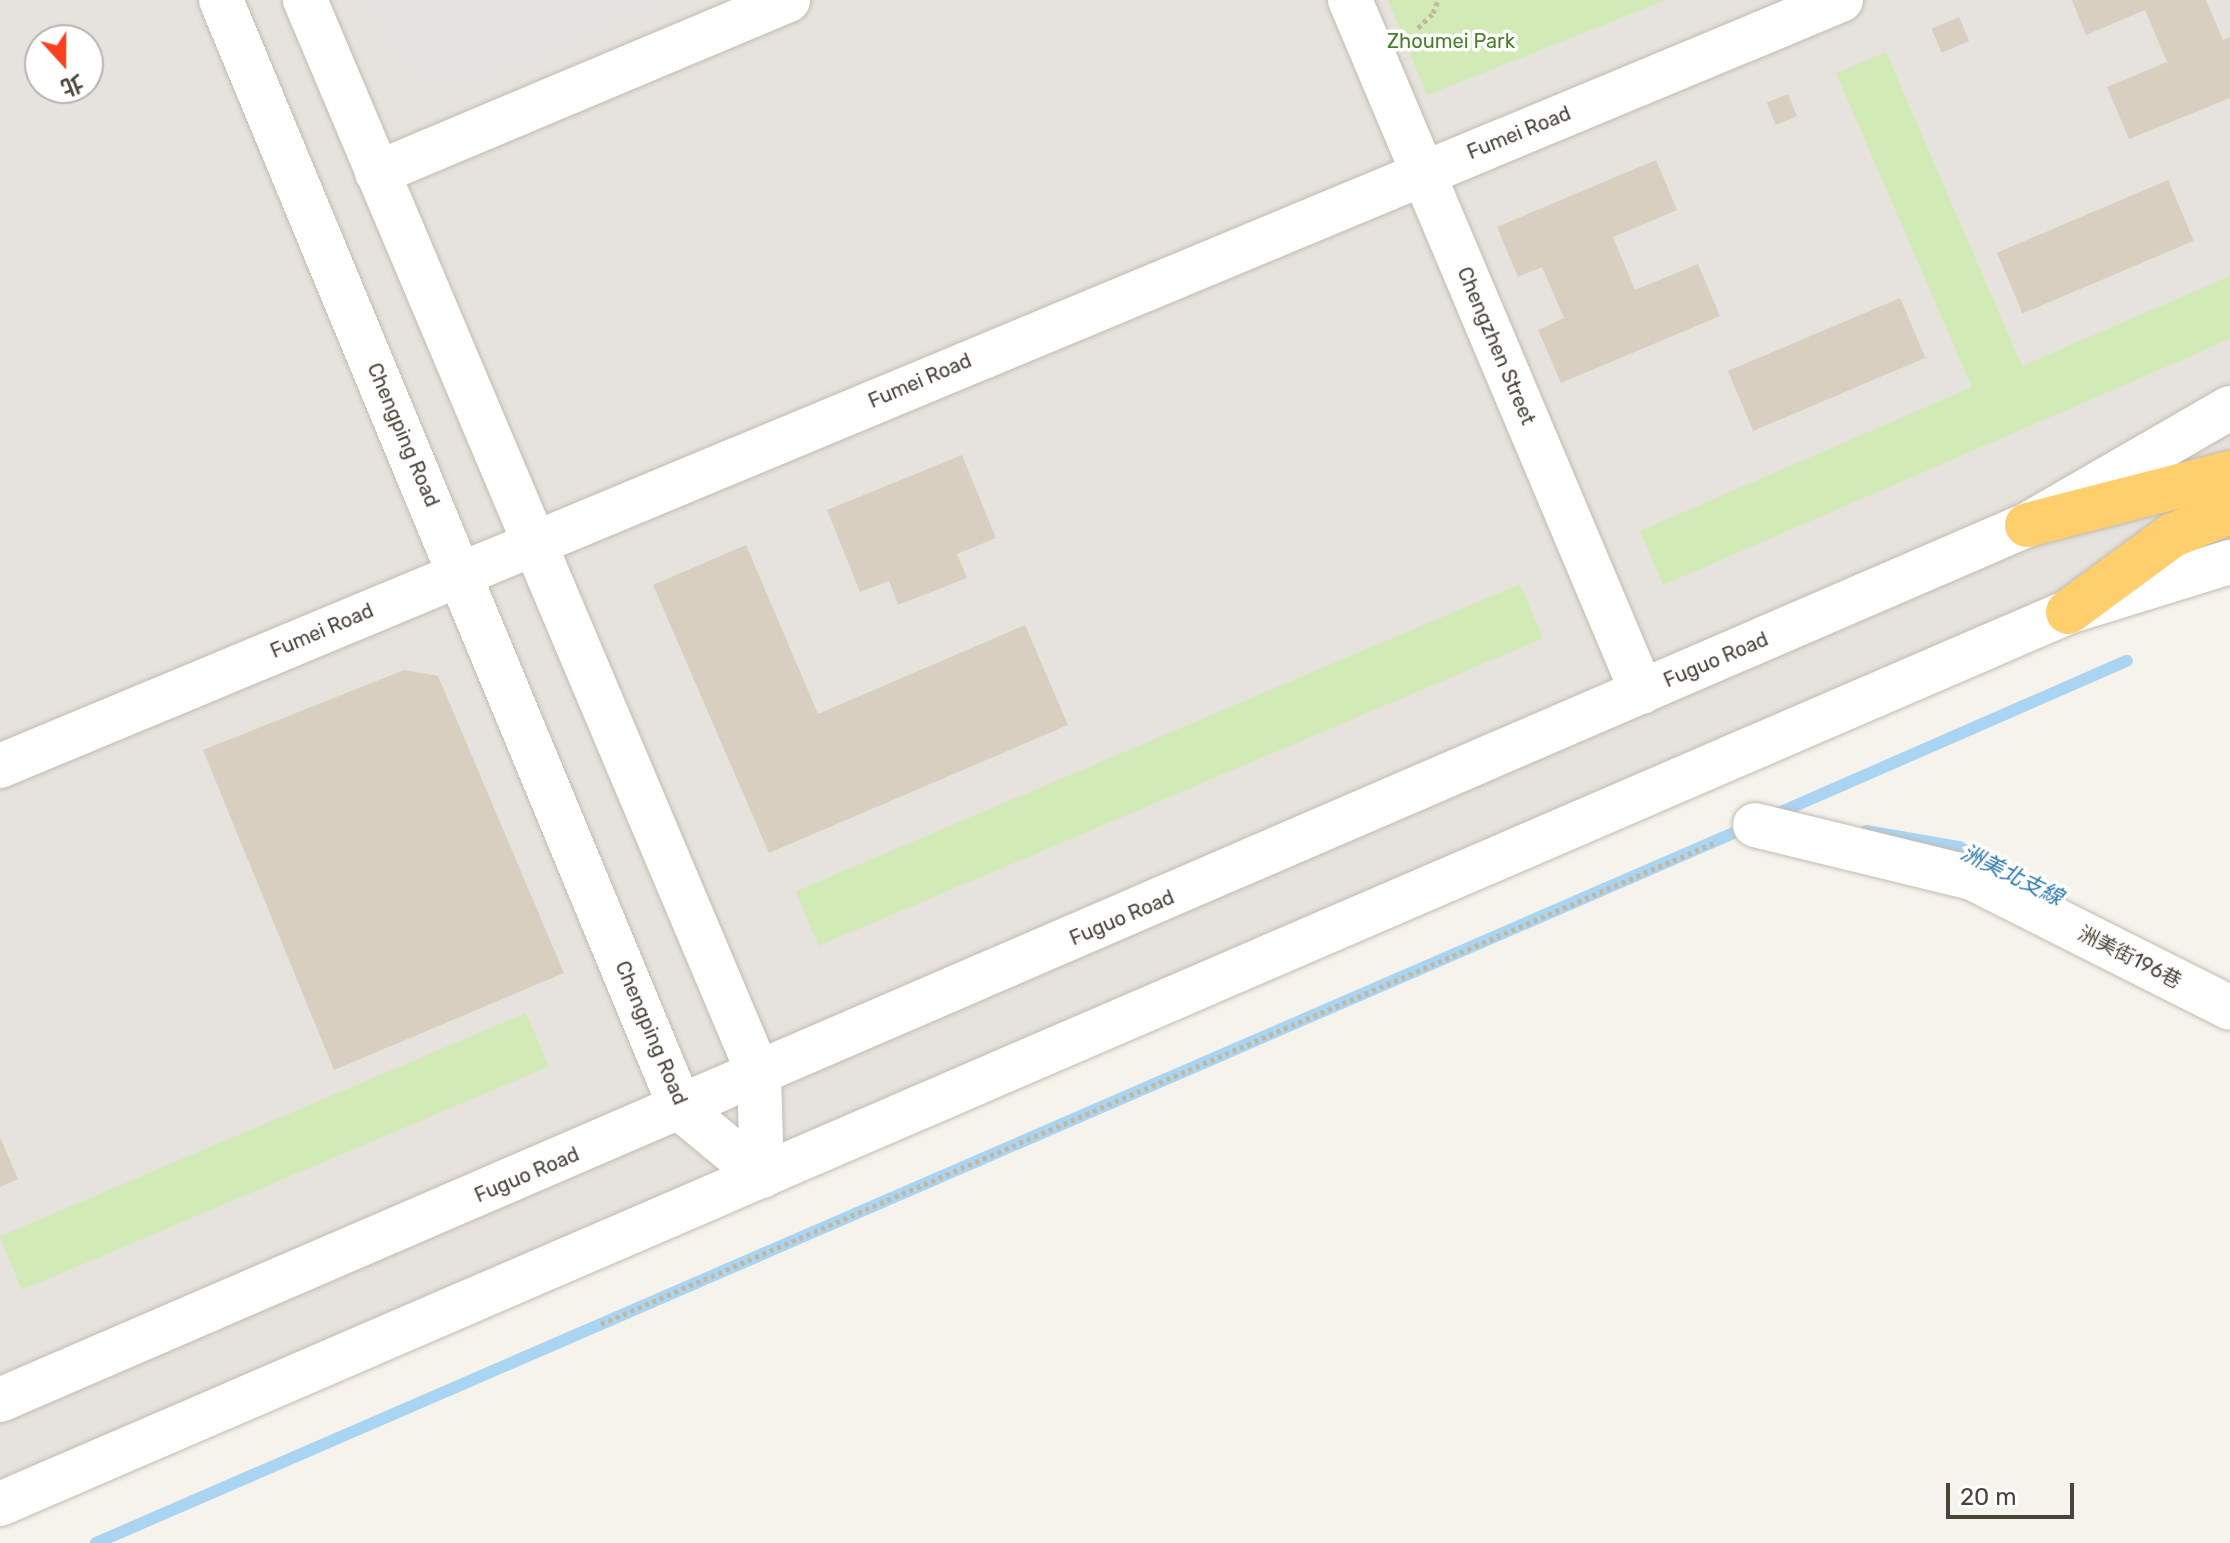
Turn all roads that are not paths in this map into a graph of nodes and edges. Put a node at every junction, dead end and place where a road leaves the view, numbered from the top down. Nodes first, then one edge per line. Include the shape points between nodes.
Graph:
1 (221, 0) edge
2 (305, 0) edge
3 (788, 0) edge
4 (1350, 0) edge
5 (1841, 0) edge
6 (377, 173) junction
7 (1423, 173) junction
8 (2230, 408) edge
9 (2230, 473) edge
10 (2230, 512) edge
11 (2027, 525) junction
12 (531, 542) junction
13 (2230, 562) edge
14 (460, 572) junction
15 (2068, 612) junction
16 (1642, 692) junction
17 (0, 766) edge
18 (1755, 825) road end
19 (2230, 1008) edge
20 (759, 1075) junction
21 (681, 1109) junction
22 (762, 1176) junction
23 (0, 1400) edge
24 (0, 1504) edge

1 - 14 street, Chengping Road
2 - 6 street
3 - 6 street
4 - 7 street, Chengzhen Street
5 - 7 street, Fumei Road
6 - 12 street
7 - 12 street, Fumei Road
7 - 16 street, Chengzhen Street
8 - 11 street, Fuguo Road
9 - 11 highway
10 - 15 highway via 2173,535
11 - 16 street, Fuguo Road
12 - 14 street, Fumei Road
12 - 20 street
13 - 15 street
14 - 17 street, Fumei Road
14 - 21 street, Chengping Road
15 - 22 street
16 - 20 street, Fuguo Road
18 - 19 street, 洲美街196巷 via 1972,878
20 - 21 street, Fuguo Road
20 - 22 street
21 - 22 street, Chengping Road
21 - 23 street, Fuguo Road
22 - 24 street

